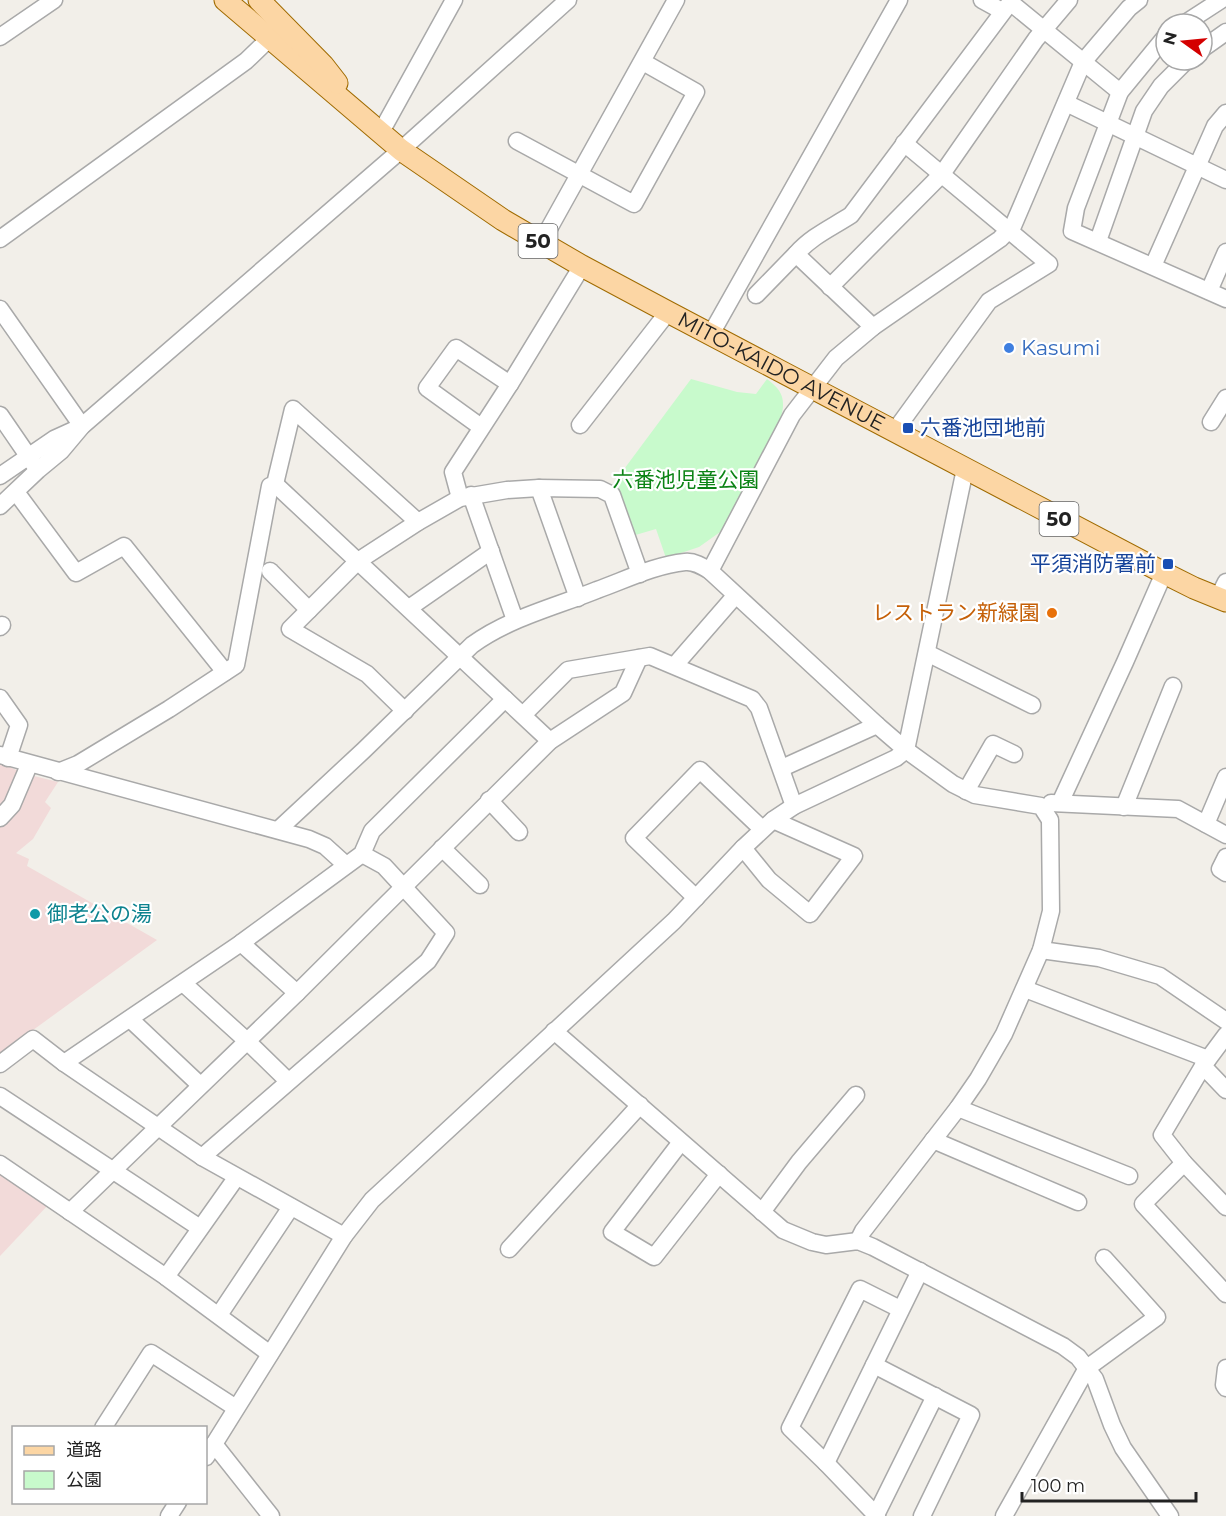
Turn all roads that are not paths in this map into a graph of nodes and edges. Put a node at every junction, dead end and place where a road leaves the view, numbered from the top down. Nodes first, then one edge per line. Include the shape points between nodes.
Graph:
1 (54, 0) edge
2 (225, 0) edge
3 (259, 0) edge
4 (454, 0) edge
5 (568, 0) edge
6 (676, 0) edge
7 (899, 0) edge
8 (982, 0) edge
9 (1069, 0) edge
10 (1139, 0) edge
11 (1221, 0) edge
12 (1008, 4) edge
13 (1202, 12) edge
14 (1044, 30) junction
15 (0, 37) edge
16 (271, 37) junction
17 (1154, 51) edge
18 (643, 62) junction
19 (1083, 62) junction
20 (1174, 72) edge
21 (1120, 92) junction
22 (1066, 103) junction
23 (357, 111) junction
24 (1226, 113) edge
25 (1107, 122) junction
26 (381, 132) junction
27 (1136, 136) junction
28 (517, 141) dead end
29 (904, 143) junction
30 (401, 150) junction
31 (1196, 166) junction
32 (942, 174) junction
33 (578, 176) junction
34 (1226, 180) edge
35 (1007, 230) junction
36 (0, 239) edge
37 (1098, 241) junction
38 (541, 243) junction
39 (1226, 252) edge
40 (796, 254) junction
41 (582, 266) junction
42 (1153, 266) junction
43 (830, 287) junction
44 (1209, 291) junction
45 (756, 295) dead end
46 (1226, 299) edge
47 (0, 309) edge
48 (668, 312) junction
49 (873, 327) junction
50 (711, 334) junction
51 (510, 384) junction
52 (814, 389) junction
53 (1226, 398) edge
54 (0, 415) edge
55 (1211, 422) dead end
56 (580, 425) dead end
57 (82, 426) junction
58 (481, 427) junction
59 (894, 432) junction
60 (34, 463) junction
61 (965, 470) junction
62 (0, 476) edge
63 (275, 484) junction
64 (539, 488) junction
65 (16, 492) junction
66 (466, 497) junction
67 (0, 506) edge
68 (418, 522) junction
69 (491, 551) junction
70 (358, 561) junction
71 (270, 571) dead end
72 (710, 571) junction
73 (1164, 573) junction
74 (640, 574) junction
75 (1223, 594) edge
76 (735, 596) junction
77 (578, 598) junction
78 (409, 608) junction
79 (309, 610) junction
80 (515, 620) junction
81 (927, 653) junction
82 (459, 656) junction
83 (639, 658) junction
84 (675, 665) junction
85 (225, 672) junction
86 (1173, 686) dead end
87 (0, 698) edge
88 (505, 699) junction
89 (1032, 705) dead end
90 (405, 711) junction
91 (523, 716) junction
92 (877, 725) junction
93 (550, 741) junction
94 (906, 750) junction
95 (1014, 754) dead end
96 (4, 757) edge
97 (29, 765) junction
98 (782, 768) junction
99 (57, 772) junction
100 (1226, 777) edge
101 (966, 791) junction
102 (489, 800) junction
103 (1060, 803) junction
104 (794, 806) junction
105 (1041, 806) junction
106 (1124, 807) junction
107 (0, 818) edge
108 (1206, 824) junction
109 (768, 825) junction
110 (278, 830) junction
111 (519, 832) dead end
112 (1226, 835) edge
113 (442, 848) junction
114 (743, 848) junction
115 (362, 854) junction
116 (1226, 857) edge
117 (346, 865) junction
118 (1226, 873) edge
119 (480, 885) dead end
120 (402, 887) junction
121 (696, 898) junction
122 (241, 944) junction
123 (1041, 950) junction
124 (183, 983) junction
125 (1024, 988) junction
126 (297, 993) junction
127 (130, 1018) junction
128 (1226, 1021) edge
129 (554, 1031) junction
130 (1226, 1035) edge
131 (247, 1041) junction
132 (1206, 1062) junction
133 (64, 1063) junction
134 (0, 1064) edge
135 (288, 1081) junction
136 (200, 1085) junction
137 (1226, 1090) edge
138 (856, 1095) dead end
139 (0, 1096) edge
140 (640, 1106) junction
141 (958, 1108) junction
142 (157, 1127) junction
143 (933, 1140) junction
144 (681, 1142) junction
145 (202, 1157) junction
146 (1184, 1163) junction
147 (0, 1164) edge
148 (112, 1170) junction
149 (719, 1174) junction
150 (1129, 1176) dead end
151 (236, 1178) junction
152 (1078, 1202) dead end
153 (291, 1207) junction
154 (1226, 1208) edge
155 (70, 1212) junction
156 (762, 1212) junction
157 (201, 1228) junction
158 (344, 1236) junction
159 (858, 1241) junction
160 (509, 1249) dead end
161 (1104, 1258) dead end
162 (920, 1271) junction
163 (166, 1277) junction
164 (1226, 1294) edge
165 (900, 1309) junction
166 (219, 1315) junction
167 (270, 1354) junction
168 (874, 1365) junction
169 (1087, 1368) junction
170 (1226, 1368) edge
171 (1226, 1388) edge
172 (935, 1396) junction
173 (237, 1408) junction
174 (105, 1426) edge
175 (210, 1451) edge
176 (826, 1463) junction
177 (271, 1516) edge
178 (877, 1516) edge
179 (922, 1516) edge
180 (1004, 1516) edge
181 (1170, 1516) edge

1 - 15 street
2 - 16 main road, MITO-KAIDO AVENUE / 50
3 - 23 main road, MITO-KAIDO AVENUE / 50 via 323,65
4 - 26 street
5 - 30 street
6 - 18 street
7 - 50 street
8 - 12 street
9 - 14 street
10 - 19 street
11 - 13 street
12 - 14 street
12 - 29 street
14 - 19 street
14 - 32 street
16 - 23 main road, MITO-KAIDO AVENUE / 50
16 - 36 street via 246,61
17 - 21 street
18 - 33 street
18 - 33 street via 696,92 634,204
19 - 21 street
19 - 22 street
20 - 27 street via 1144,111
21 - 25 street
22 - 25 street
22 - 35 street via 1013,226
23 - 26 main road, MITO-KAIDO AVENUE / 50
24 - 31 street via 1215,126
25 - 27 street
25 - 37 street via 1076,208 1072,231
26 - 30 main road, MITO-KAIDO AVENUE / 50
27 - 31 street
27 - 37 street
28 - 33 street
29 - 32 street
29 - 40 street via 851,215 818,234
30 - 38 main road, MITO-KAIDO AVENUE / 50
30 - 57 street
31 - 34 street
31 - 42 street
32 - 35 street
32 - 43 street
33 - 38 street
35 - 49 street
35 - 59 street via 1049,264 989,300
37 - 42 street
38 - 41 main road, MITO-KAIDO AVENUE / 50
39 - 44 street
40 - 43 street
40 - 45 street
41 - 48 main road, MITO-KAIDO AVENUE / 50
41 - 51 street
42 - 44 street
43 - 49 street
44 - 46 street
47 - 57 street
48 - 50 main road, MITO-KAIDO AVENUE / 50
48 - 56 street
49 - 52 street via 836,358
50 - 52 main road, MITO-KAIDO AVENUE / 50
51 - 58 street
51 - 58 street via 456,348 427,388
52 - 59 main road, MITO-KAIDO AVENUE / 50
52 - 72 street via 792,415
53 - 55 street
54 - 60 street
57 - 60 street via 61,451
58 - 66 street via 453,472
59 - 61 main road, MITO-KAIDO AVENUE / 50
60 - 62 street
60 - 65 street
61 - 73 main road, MITO-KAIDO AVENUE / 50
61 - 81 street
63 - 68 street via 293,409
63 - 70 street
63 - 85 street via 270,486 236,665
64 - 66 street
64 - 74 street via 600,489 612,495
64 - 77 street
65 - 67 street
65 - 85 street via 76,573 124,546
66 - 68 street
66 - 69 street
68 - 70 street
69 - 78 street
69 - 80 street
70 - 78 street
70 - 79 street
71 - 79 street
72 - 74 street via 688,561
72 - 76 street
73 - 75 main road, MITO-KAIDO AVENUE / 50
73 - 103 street
74 - 77 street
76 - 84 street
76 - 92 street
77 - 80 street
78 - 82 street
79 - 90 street via 290,629 366,674
80 - 82 street
81 - 89 street
81 - 94 street
82 - 88 street
82 - 90 street
83 - 84 street via 650,656
83 - 91 street via 568,670
83 - 93 street via 623,693
84 - 98 street via 752,699
85 - 99 street via 78,764
86 - 106 street
87 - 96 street via 19,725
88 - 91 street
88 - 115 street via 372,831
90 - 110 street
91 - 93 street
92 - 94 street
92 - 98 street
93 - 102 street
94 - 101 street
94 - 104 street
95 - 101 street via 993,744
96 - 97 street
97 - 99 street
97 - 107 street via 12,805
98 - 104 street
99 - 110 street
100 - 108 street
101 - 105 street
102 - 111 street
102 - 113 street
103 - 105 street
103 - 106 street
104 - 109 street
105 - 123 street via 1050,820 1051,911
106 - 108 street via 1178,808
108 - 112 street
109 - 114 street
109 - 114 street via 854,856 810,914 770,880
109 - 121 street via 700,770 634,838
110 - 117 street via 325,846
113 - 119 street
113 - 120 street
114 - 121 street
115 - 117 street
115 - 120 street via 384,866
116 - 118 street via 1220,869
117 - 122 street
120 - 126 street
120 - 135 street via 446,933 428,961
121 - 129 street
122 - 124 street
122 - 126 street
123 - 125 street
123 - 128 street via 1099,958 1160,976
124 - 127 street
124 - 131 street
125 - 132 street
125 - 141 street via 993,1054
126 - 131 street
127 - 133 street
127 - 136 street
129 - 140 street
129 - 158 street via 372,1200
130 - 132 street
131 - 135 street
131 - 136 street
132 - 137 street
132 - 146 street via 1162,1135
133 - 134 street via 33,1039
133 - 142 street
135 - 145 street
136 - 142 street
138 - 156 street
139 - 148 street
140 - 144 street
140 - 160 street
141 - 143 street
141 - 150 street
142 - 145 street
142 - 148 street
143 - 152 street
143 - 159 street
144 - 149 street
144 - 149 street via 612,1232 654,1257
145 - 151 street
146 - 154 street
146 - 164 street via 1143,1204
147 - 155 street
148 - 155 street
148 - 157 street
149 - 156 street
151 - 153 street
151 - 157 street
153 - 158 street
153 - 166 street
155 - 163 street
156 - 159 street via 783,1230 812,1242 826,1245
157 - 163 street
158 - 167 street
159 - 162 street
161 - 169 street via 1157,1317
162 - 165 street
162 - 169 street via 1063,1346
163 - 166 street
165 - 168 street
165 - 176 street via 860,1289 790,1428
166 - 167 street
167 - 173 street
168 - 172 street
168 - 176 street
169 - 180 street
169 - 181 street via 1123,1448
170 - 171 street
172 - 178 street
172 - 179 street via 971,1415
173 - 174 street via 151,1353
173 - 175 street
175 - 177 street
176 - 178 street

